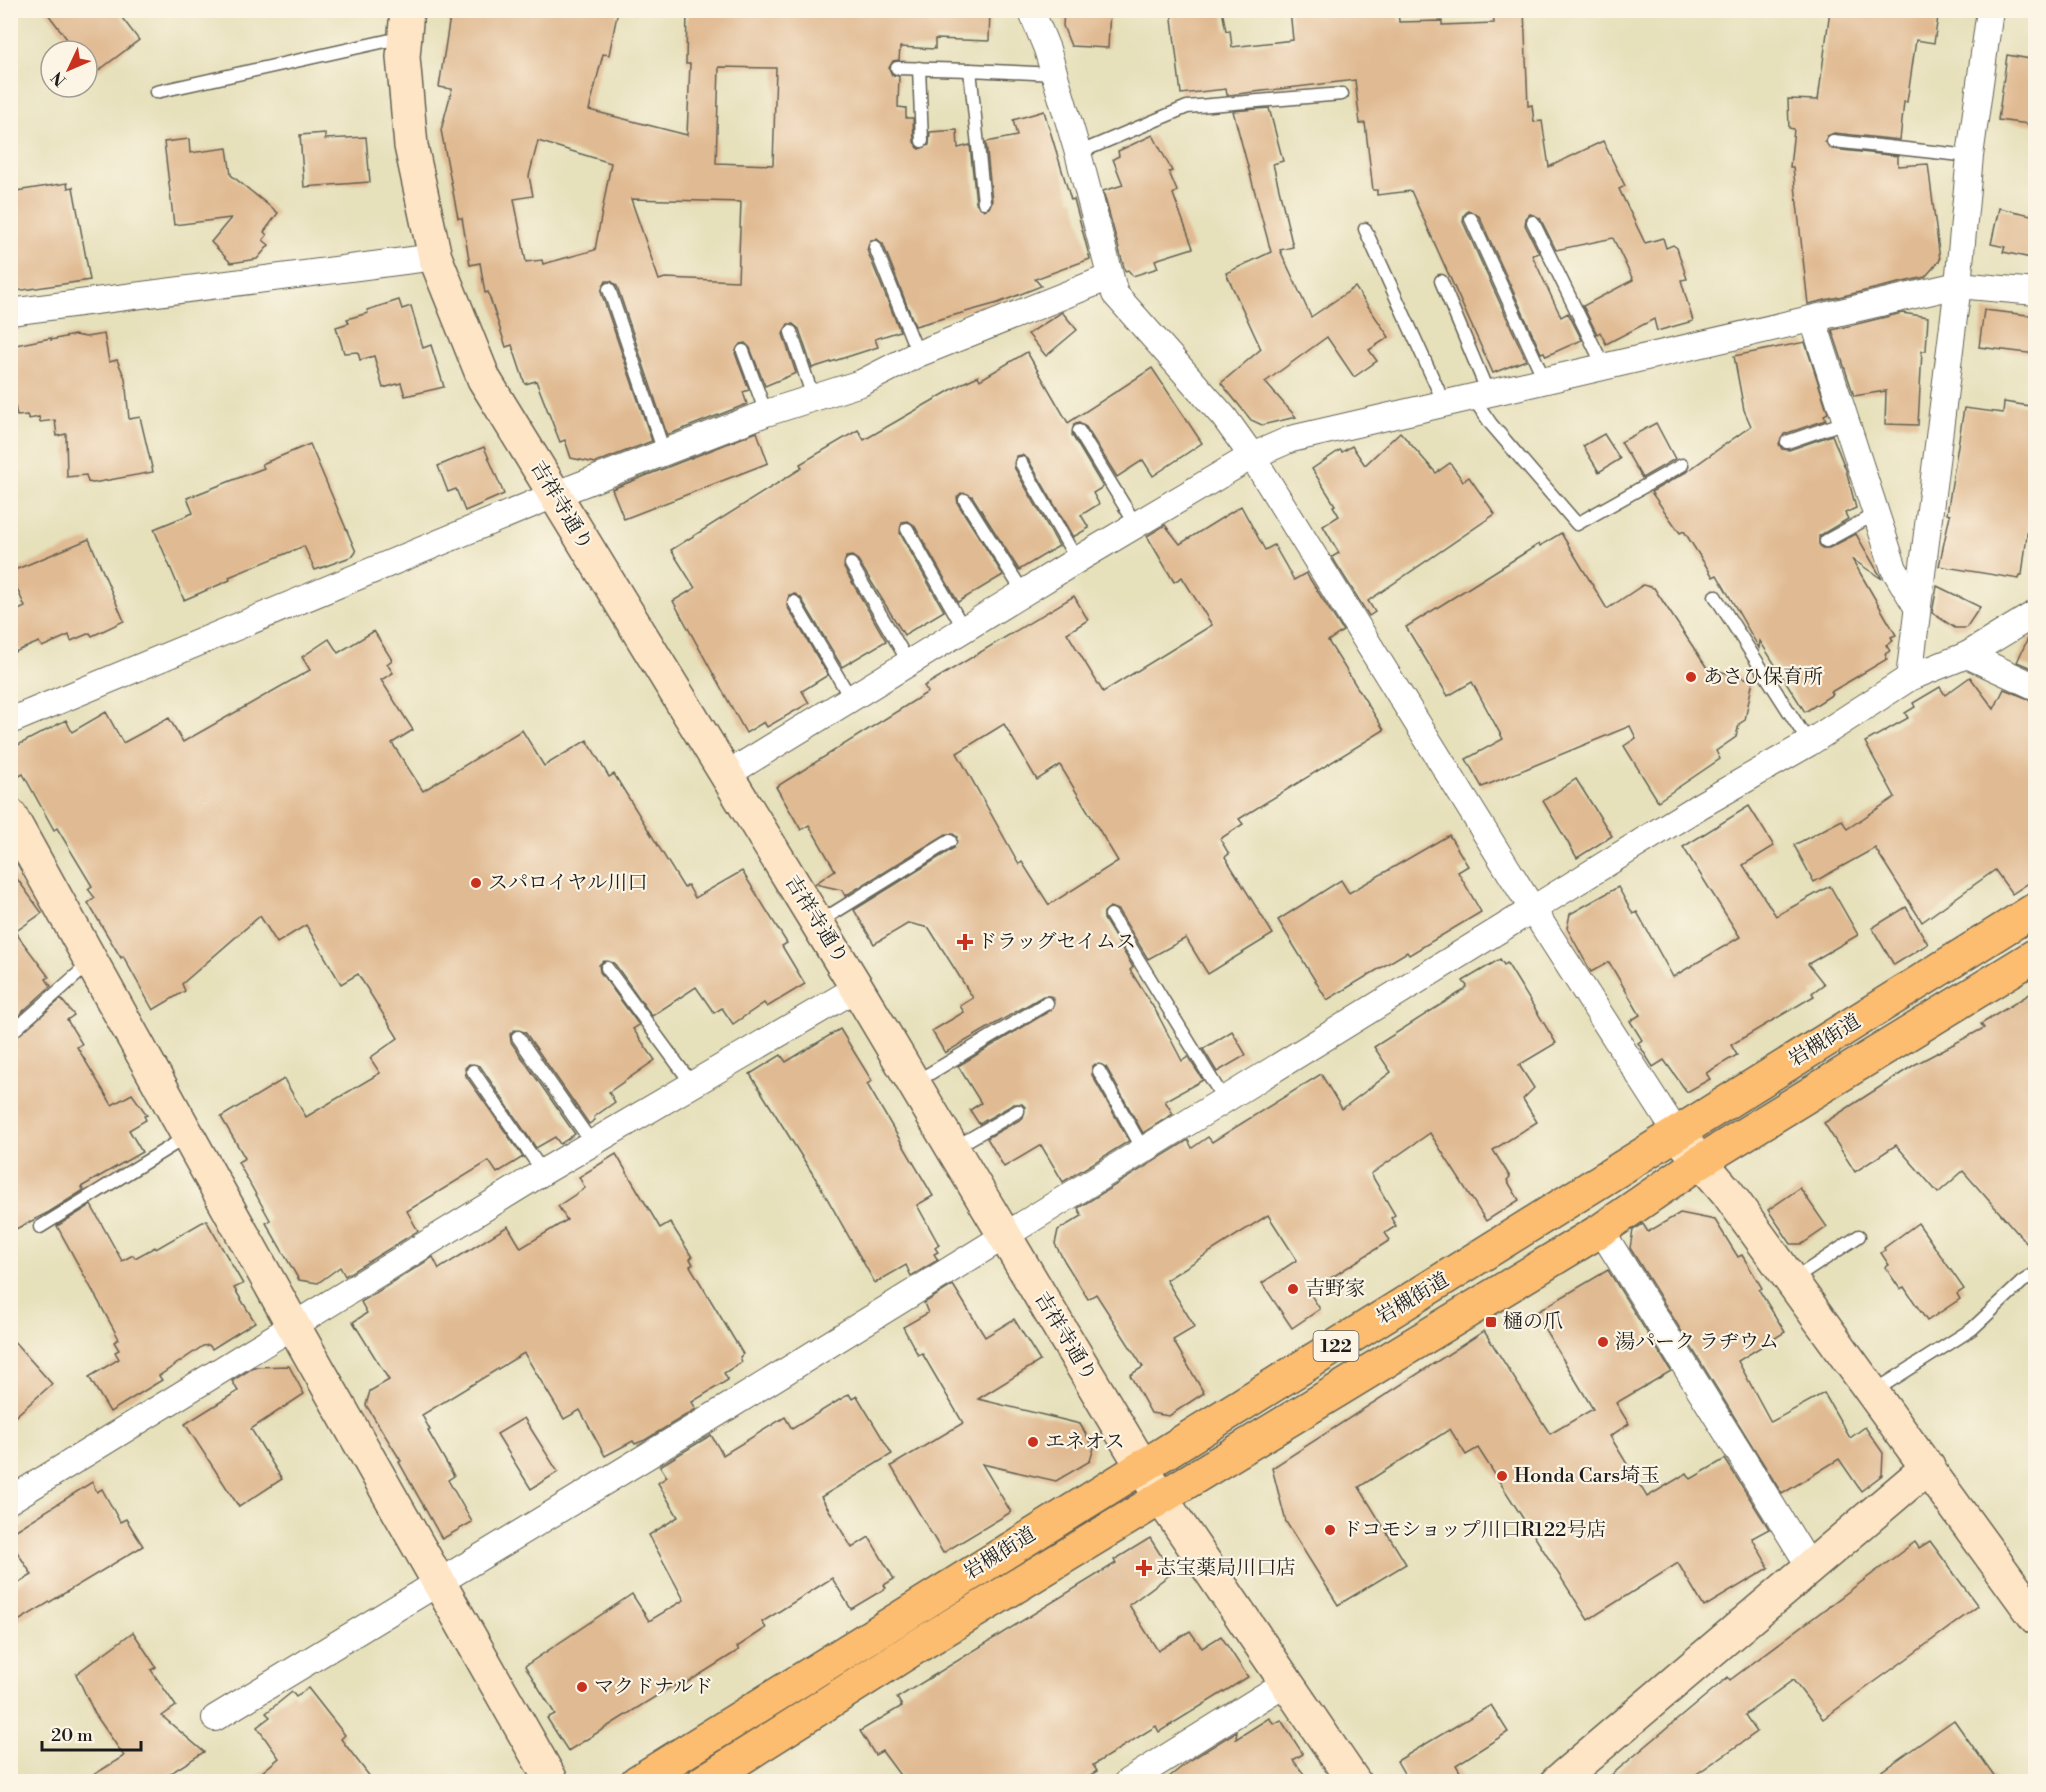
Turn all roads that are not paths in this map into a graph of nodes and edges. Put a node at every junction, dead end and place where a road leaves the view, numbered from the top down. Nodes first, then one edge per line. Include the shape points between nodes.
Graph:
1 (1031, 10) edge
2 (1990, 10) edge
3 (406, 23) edge
4 (897, 68) dead end
5 (919, 69) junction
6 (970, 70) junction
7 (1054, 74) junction
8 (156, 92) dead end
9 (1342, 94) dead end
10 (922, 141) dead end
11 (1833, 141) dead end
12 (1078, 153) junction
13 (1970, 156) junction
14 (984, 202) dead end
15 (1472, 219) dead end
16 (1533, 222) dead end
17 (1365, 229) dead end
18 (875, 248) dead end
19 (435, 257) junction
20 (1110, 277) junction
21 (1441, 281) dead end
22 (1958, 285) junction
23 (609, 289) dead end
24 (2036, 292) edge
25 (10, 312) edge
26 (1813, 320) junction
27 (791, 332) dead end
28 (743, 351) dead end
29 (918, 354) junction
30 (1604, 367) junction
31 (1545, 381) junction
32 (813, 397) junction
33 (1481, 397) junction
34 (1445, 405) junction
35 (766, 413) junction
36 (1845, 422) junction
37 (1079, 431) dead end
38 (1787, 442) dead end
39 (664, 453) junction
40 (1252, 456) junction
41 (1021, 463) dead end
42 (1682, 465) dead end
43 (554, 495) junction
44 (965, 500) dead end
45 (1877, 513) junction
46 (1136, 525) junction
47 (907, 529) dead end
48 (1826, 541) dead end
49 (1077, 560) junction
50 (851, 564) dead end
51 (1023, 592) junction
52 (1715, 596) dead end
53 (794, 602) dead end
54 (1917, 607) junction
55 (2036, 613) edge
56 (964, 629) junction
57 (1967, 655) junction
58 (909, 663) junction
59 (1909, 678) junction
60 (2036, 687) edge
61 (851, 699) junction
62 (10, 721) edge
63 (1809, 743) junction
64 (726, 775) junction
65 (10, 815) edge
66 (950, 841) dead end
67 (2036, 909) edge
68 (1533, 910) junction
69 (1111, 915) dead end
70 (818, 923) junction
71 (2036, 955) edge
72 (91, 962) junction
73 (608, 968) dead end
74 (857, 988) junction
75 (1047, 1003) dead end
76 (10, 1034) edge
77 (518, 1037) dead end
78 (473, 1071) dead end
79 (1099, 1071) dead end
80 (914, 1083) junction
81 (692, 1084) junction
82 (1225, 1101) junction
83 (1018, 1111) dead end
84 (1677, 1134) junction
85 (187, 1136) junction
86 (592, 1143) junction
87 (952, 1149) junction
88 (1144, 1150) junction
89 (1701, 1161) junction
90 (543, 1172) junction
91 (40, 1227) dead end
92 (1601, 1230) junction
93 (1004, 1235) junction
94 (1859, 1236) dead end
95 (2036, 1273) edge
96 (1792, 1281) junction
97 (293, 1325) junction
98 (1873, 1392) junction
99 (1141, 1466) junction
100 (1928, 1467) junction
101 (1161, 1498) junction
102 (10, 1500) edge
103 (1810, 1567) junction
104 (439, 1583) junction
105 (2036, 1618) edge
106 (1287, 1682) junction
107 (214, 1718) dead end
108 (552, 1782) edge
109 (637, 1782) edge
110 (703, 1782) edge
111 (1127, 1782) edge
112 (1354, 1782) edge
113 (1557, 1782) edge

1 - 7 street
2 - 13 street
3 - 8 lane
3 - 19 street, 吉祥寺通り via 403,57 411,146
4 - 5 lane
5 - 6 lane
5 - 10 lane
6 - 7 lane
6 - 14 lane
7 - 12 street
9 - 12 lane via 1187,107
11 - 13 lane
12 - 20 street
13 - 22 street
15 - 31 lane
16 - 30 lane
17 - 34 lane
18 - 29 lane
19 - 25 street
19 - 43 street, 吉祥寺通り via 484,379
20 - 29 street
20 - 40 street via 1114,294 1224,417
21 - 33 lane
22 - 24 street
22 - 26 street
22 - 54 street
23 - 39 lane
26 - 30 street
26 - 36 street
27 - 32 lane
28 - 35 lane
29 - 32 street via 861,383
30 - 31 street
31 - 33 street
32 - 35 street
33 - 34 street
33 - 42 lane via 1491,424 1577,524
34 - 40 street via 1291,439
35 - 39 street
36 - 38 lane
36 - 45 street
37 - 46 lane
39 - 43 street
40 - 46 street
40 - 68 street
41 - 49 lane
43 - 62 street
43 - 64 street, 吉祥寺通り
44 - 51 lane
45 - 48 lane
45 - 54 street via 1894,569
46 - 49 street
47 - 56 lane
49 - 51 street
50 - 58 lane
51 - 56 street
52 - 63 lane
53 - 61 lane
54 - 59 street
55 - 57 street
56 - 58 street
57 - 59 street
57 - 60 street
58 - 61 street
59 - 63 street
61 - 64 street
63 - 68 street
64 - 70 street, 吉祥寺通り
65 - 72 street via 23,849
66 - 70 lane
67 - 84 highway, 岩槻街道 / 122
68 - 82 street
68 - 84 street
69 - 82 lane
70 - 74 street, 吉祥寺通り
71 - 89 highway, 岩槻街道 / 122
72 - 76 lane
72 - 85 street
73 - 81 lane
74 - 80 street, 吉祥寺通り
74 - 81 street
75 - 80 lane
77 - 86 lane
78 - 90 lane
79 - 88 lane
80 - 87 street, 吉祥寺通り
81 - 86 street
82 - 88 street
83 - 87 lane
84 - 89 street
84 - 99 highway, 岩槻街道 / 122
85 - 91 lane
85 - 97 street
86 - 90 street
87 - 93 street, 吉祥寺通り
88 - 93 street
89 - 92 highway, 岩槻街道 / 122
89 - 96 street
90 - 97 street
92 - 101 highway, 岩槻街道 / 122
92 - 103 street
93 - 99 street, 吉祥寺通り
93 - 104 street
94 - 96 lane
95 - 98 lane via 1972,1329
96 - 98 street
97 - 102 street
97 - 104 street
98 - 100 street
99 - 101 street, 吉祥寺通り
99 - 109 highway, 岩槻街道 / 122
100 - 103 street
100 - 105 street
101 - 106 street, 吉祥寺通り
101 - 110 highway, 岩槻街道 / 122
103 - 113 street
104 - 107 street
104 - 108 street
106 - 111 street
106 - 112 street, 吉祥寺通り

